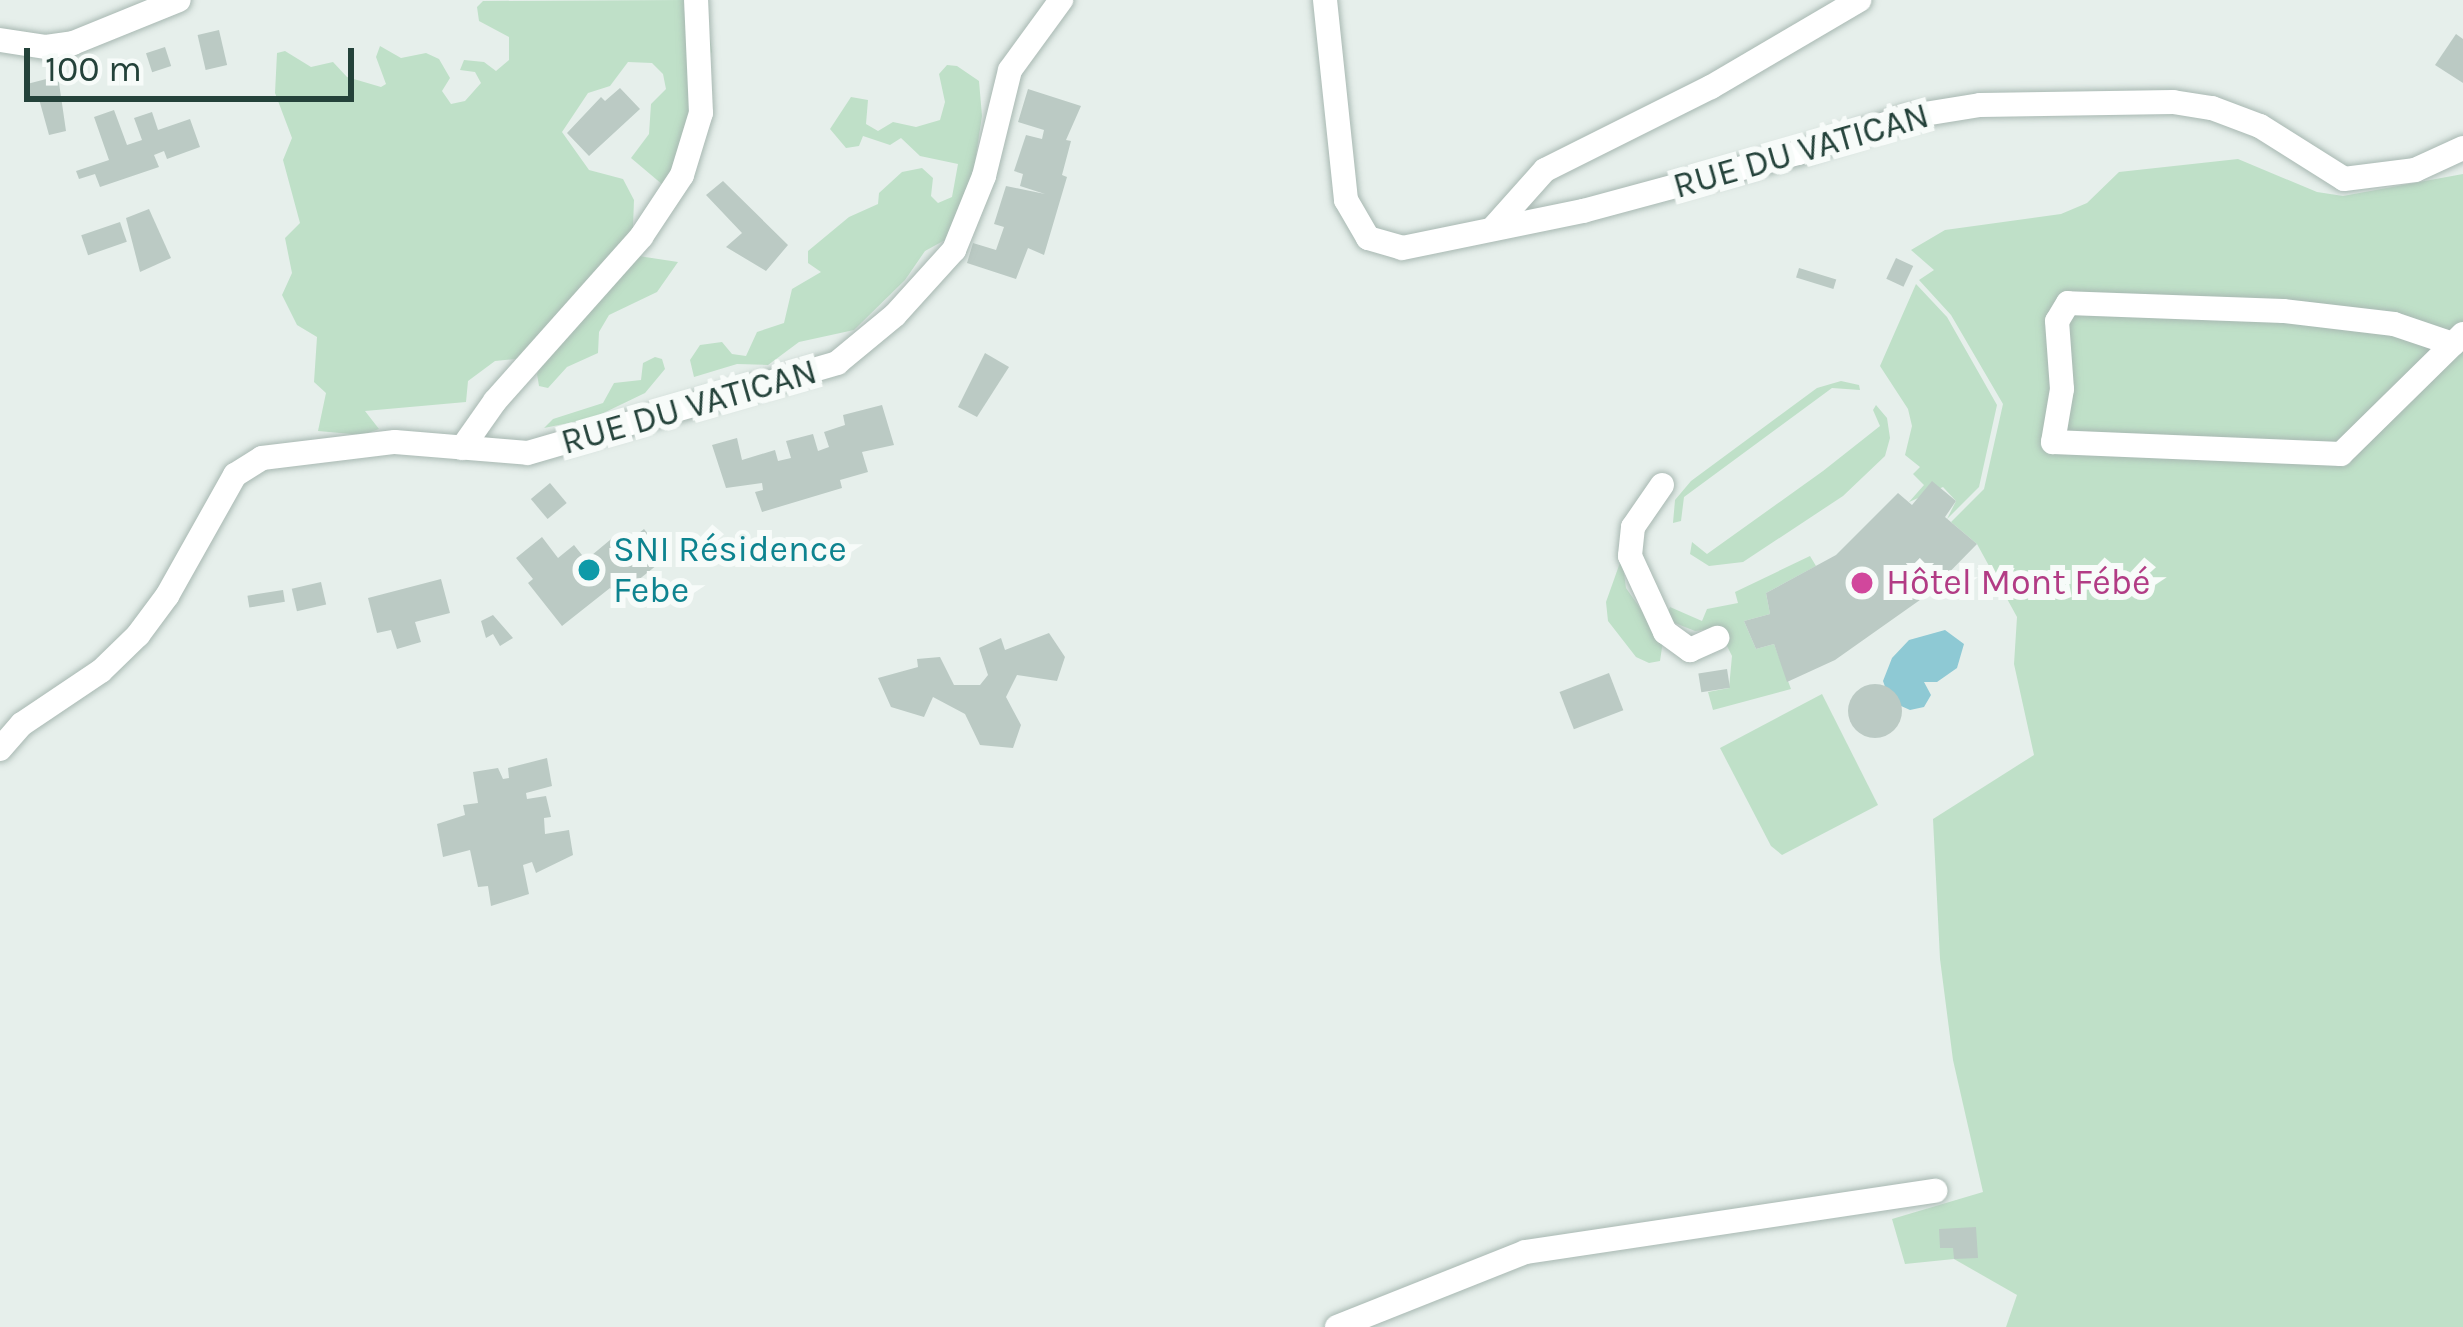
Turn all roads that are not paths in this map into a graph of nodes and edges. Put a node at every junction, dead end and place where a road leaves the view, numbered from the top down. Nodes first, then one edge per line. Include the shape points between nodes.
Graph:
1 (178, 0) edge
2 (696, 0) edge
3 (1060, 0) edge
4 (1325, 0) edge
5 (1859, 0) edge
6 (0, 40) edge
7 (2463, 148) edge
8 (1494, 227) junction
9 (2458, 339) edge
10 (462, 448) junction
11 (1662, 485) dead end
12 (1717, 638) dead end
13 (0, 749) edge
14 (1935, 1191) dead end
15 (1337, 1327) edge

1 - 6 street via 74,43
2 - 10 street via 701,113 682,175 641,238
3 - 10 street, RUE DU VATICAN via 1010,70 985,176 954,250 837,363 556,446 505,455
4 - 8 street, RUE DU VATICAN via 1342,178 1359,230 1402,248
5 - 8 street via 1711,87 1545,170
7 - 8 street, RUE DU VATICAN via 2400,174 2344,179 2260,126 2212,108 1980,105 1906,117 1656,192
9 - 9 street via 2341,454 2053,442 2062,389 2057,321 2068,303 2283,311
10 - 13 street, RUE DU VATICAN via 395,442 278,454 248,465 138,635
11 - 12 street via 1633,527 1630,556 1665,632 1690,650
14 - 15 street via 1525,1252

